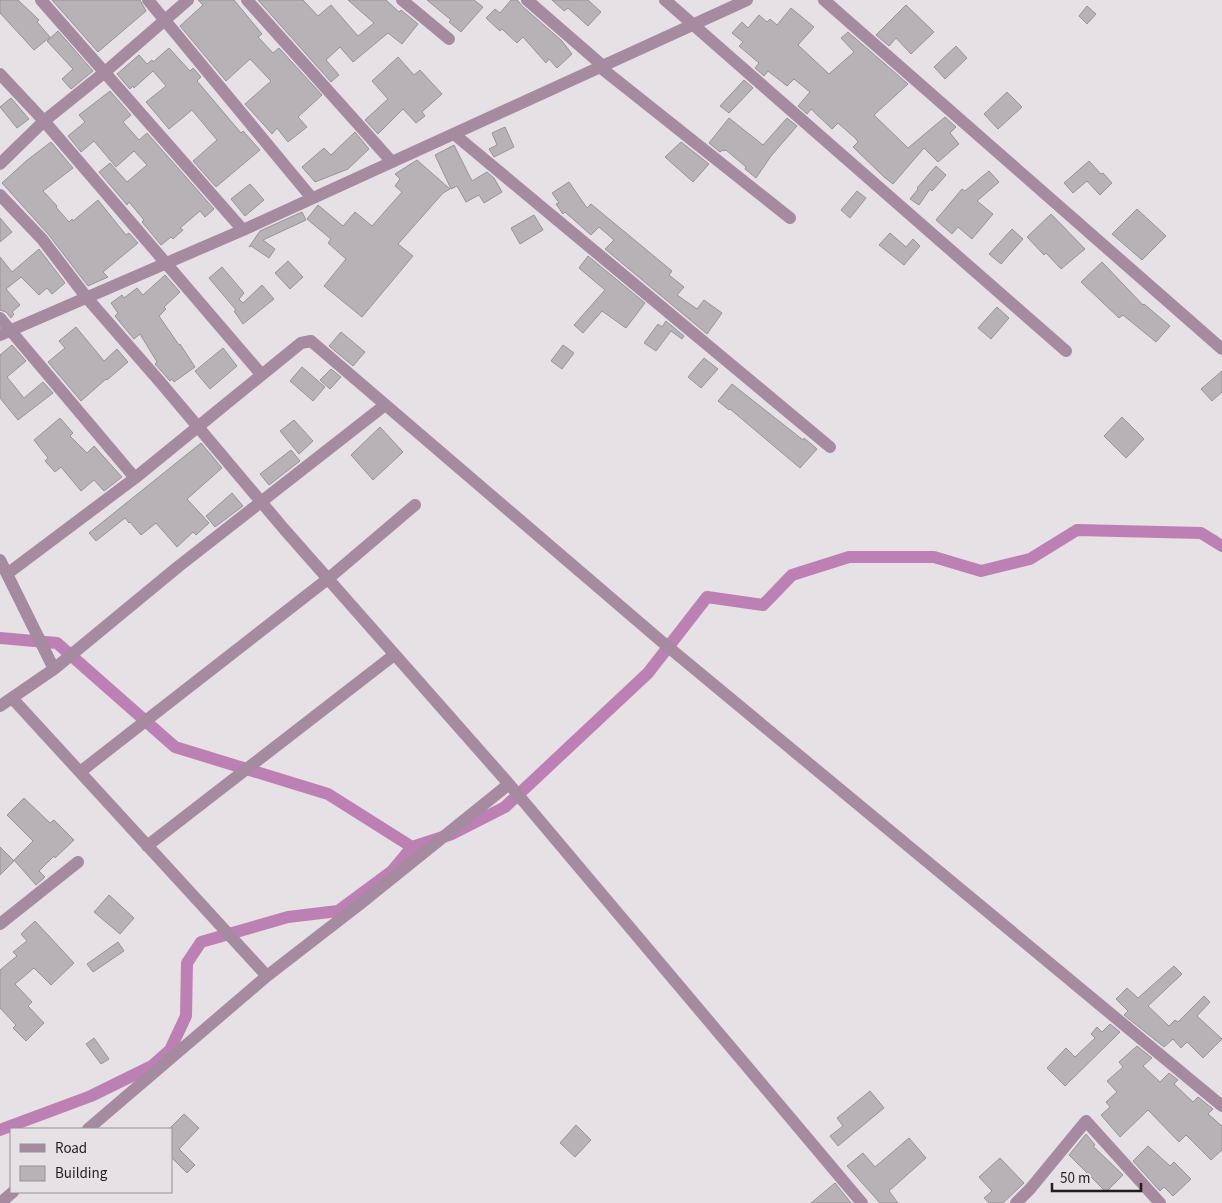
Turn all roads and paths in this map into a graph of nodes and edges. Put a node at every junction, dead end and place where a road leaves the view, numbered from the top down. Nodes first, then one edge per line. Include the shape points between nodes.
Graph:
1 (42, 0) edge
2 (148, 0) edge
3 (188, 0) edge
4 (247, 0) edge
5 (402, 0) edge
6 (527, 0) edge
7 (665, 0) edge
8 (747, 0) edge
9 (824, 0) edge
10 (166, 20) junction
11 (694, 25) junction
12 (448, 39) dead end
13 (602, 67) junction
14 (105, 72) junction
15 (0, 74) edge
16 (44, 121) junction
17 (454, 134) junction
18 (392, 162) junction
19 (0, 164) edge
20 (0, 195) edge
21 (311, 197) junction
22 (790, 218) dead end
23 (243, 230) junction
24 (167, 262) junction
25 (87, 298) junction
26 (0, 318) edge
27 (5, 333) edge
28 (1222, 349) edge
29 (1066, 351) dead end
30 (261, 374) junction
31 (385, 405) junction
32 (198, 427) junction
33 (830, 446) dead end
34 (135, 478) junction
35 (262, 503) junction
36 (415, 505) dead end
37 (0, 560) edge
38 (7, 574) junction
39 (329, 578) junction
40 (394, 655) junction
41 (54, 669) junction
42 (12, 698) junction
43 (0, 706) edge
44 (80, 772) junction
45 (509, 784) junction
46 (147, 846) junction
47 (78, 862) dead end
48 (0, 924) edge
49 (267, 976) junction
50 (1222, 1106) edge
51 (89, 1128) edge
52 (12, 1193) edge
53 (0, 1203) edge
54 (862, 1203) edge
55 (1016, 1203) edge
56 (1160, 1203) edge

1 - 14 street
2 - 10 street
3 - 10 street
4 - 18 street
5 - 12 street
6 - 13 street
7 - 11 street
8 - 11 street
9 - 28 street
10 - 14 street
10 - 21 street
11 - 13 street
11 - 29 street
13 - 17 street
13 - 22 street
14 - 16 street
14 - 23 street
15 - 16 street
16 - 19 street
16 - 24 street
17 - 18 street
17 - 33 street
18 - 21 street
20 - 25 street via 42,239
21 - 23 street
23 - 24 street
24 - 25 street
24 - 30 street
25 - 27 street
25 - 32 street
26 - 27 street
27 - 34 street
30 - 31 street via 301,343 311,341
30 - 32 street
31 - 35 street
31 - 50 street via 661,641
32 - 34 street
32 - 35 street
34 - 38 street
35 - 39 street
35 - 41 street via 179,566
36 - 39 street
37 - 38 street
38 - 41 street
39 - 40 street
39 - 44 street
40 - 45 street
40 - 46 street
41 - 42 street
42 - 43 street
42 - 44 street
44 - 46 street
45 - 49 street
45 - 54 street
46 - 49 street
47 - 48 street
49 - 51 street
52 - 53 street
55 - 56 street via 1086,1121

